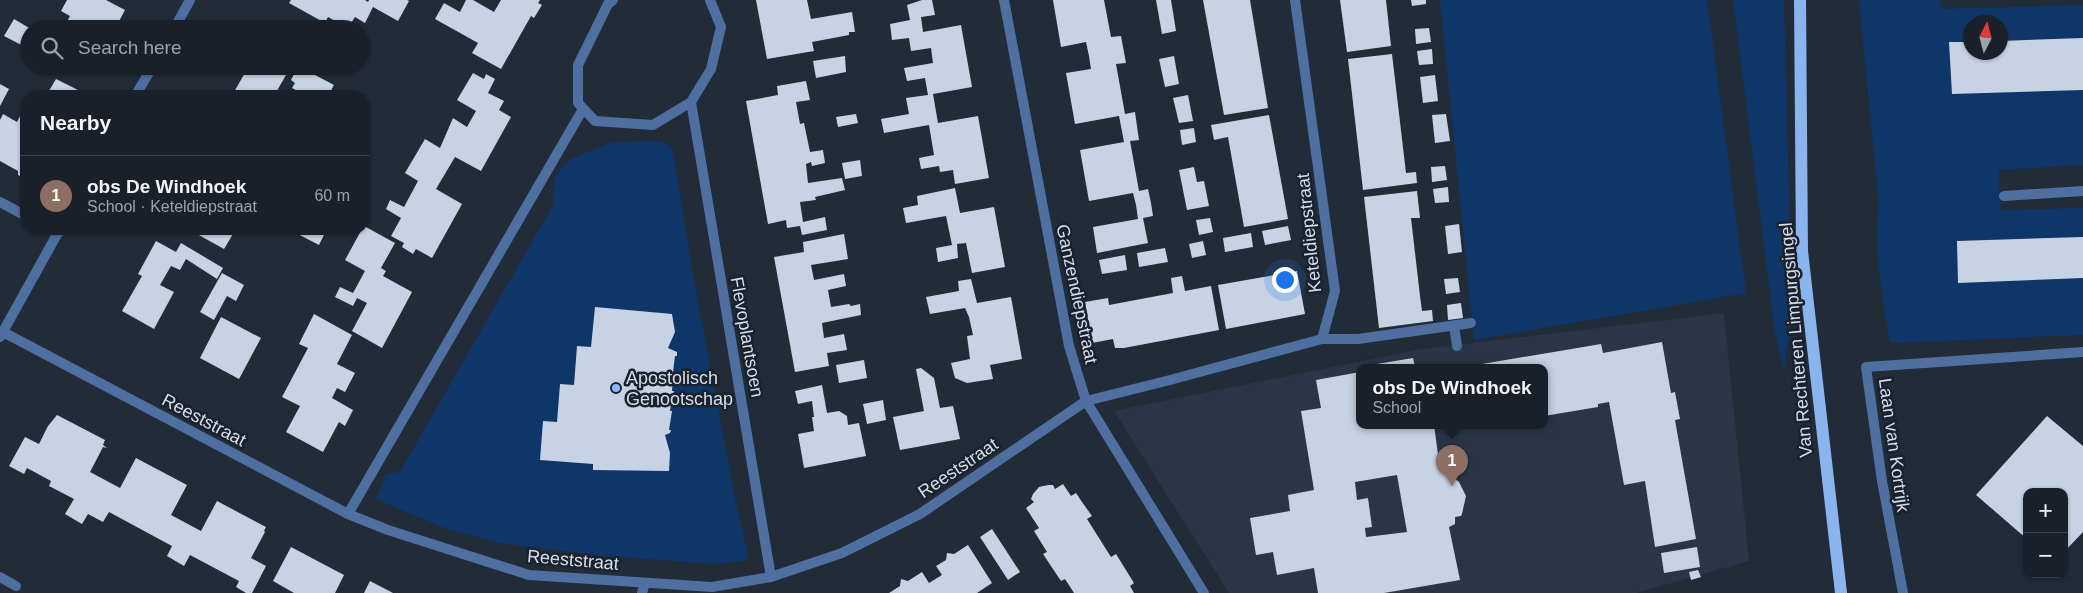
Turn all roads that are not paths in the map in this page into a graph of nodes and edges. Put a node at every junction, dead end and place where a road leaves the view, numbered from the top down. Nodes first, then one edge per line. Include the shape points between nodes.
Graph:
1 (190, 0) edge
2 (613, 0) edge
3 (710, 0) edge
4 (1004, 0) edge
5 (1295, 0) edge
6 (1800, 0) edge
7 (179, 20) edge
8 (147, 75) edge
9 (138, 90) edge
10 (692, 102) junction
11 (584, 109) junction
12 (2083, 191) edge
13 (2004, 196) dead end
14 (0, 202) edge
15 (20, 213) edge
16 (53, 235) edge
17 (1470, 323) dead end
18 (1454, 326) junction
19 (1, 334) edge
20 (1322, 339) junction
21 (1456, 346) dead end
22 (2083, 352) edge
23 (1086, 401) junction
24 (348, 514) junction
25 (1837, 556) junction
26 (771, 577) junction
27 (0, 578) edge
28 (16, 586) dead end
29 (644, 588) edge
30 (1204, 593) edge
31 (1841, 593) edge
32 (1848, 593) edge
33 (1904, 593) edge

1 - 7 street
2 - 11 street via 608,4 578,66 578,103
3 - 10 street via 721,27 711,69
4 - 23 street, Ganzendiepstraat via 1069,346
5 - 20 street, Keteldiepstraat via 1335,290
6 - 25 main road, Van Rechteren Limpurgsingel via 1802,251
8 - 9 street
10 - 11 street via 653,124 595,121
10 - 26 street, Flevoplantsoen
11 - 24 street
12 - 13 street
14 - 15 street
16 - 19 street
17 - 18 street
18 - 20 street via 1358,339
18 - 21 street
19 - 24 street, Reeststraat
20 - 23 street
22 - 33 street, Laan van Kortrijk via 1866,367 1882,481
23 - 26 street, Reeststraat via 920,514 842,553
23 - 30 street, Ganzendiepstraat
24 - 29 street, Reeststraat via 529,575
25 - 31 main road, Van Rechteren Limpurgsingel
25 - 32 main road, Van Rechteren Limpurgsingel
26 - 29 street, Reeststraat via 712,587
27 - 28 street

